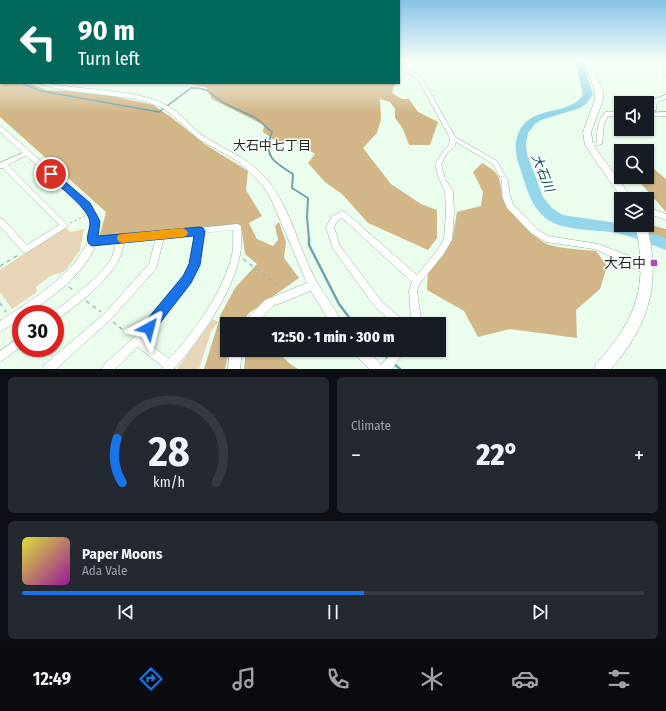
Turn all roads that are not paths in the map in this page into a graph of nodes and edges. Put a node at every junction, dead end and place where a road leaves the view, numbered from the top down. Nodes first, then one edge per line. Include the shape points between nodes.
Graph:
1 (419, 78) edge
2 (594, 78) edge
3 (45, 84) edge
4 (76, 84) edge
5 (68, 89) junction
6 (666, 97) edge
7 (654, 101) edge
8 (614, 114) edge
9 (666, 114) edge
10 (654, 115) edge
11 (0, 128) edge
12 (453, 138) junction
13 (589, 145) junction
14 (27, 153) junction
15 (2, 165) edge
16 (623, 192) edge
17 (654, 213) edge
18 (666, 217) edge
19 (0, 221) edge
20 (200, 231) junction
21 (642, 232) edge
22 (161, 235) junction
23 (121, 238) junction
24 (92, 241) junction
25 (649, 273) junction
26 (417, 281) junction
27 (313, 285) junction
28 (64, 309) edge
29 (256, 317) edge
30 (333, 317) edge
31 (393, 317) edge
32 (416, 317) edge
33 (0, 327) edge
34 (138, 341) junction
35 (12, 348) edge
36 (0, 357) edge
37 (235, 357) edge
38 (366, 357) edge
39 (394, 357) edge
40 (169, 368) edge
41 (48, 369) edge
42 (107, 369) edge
43 (234, 369) edge
44 (377, 369) edge
45 (385, 369) edge
46 (601, 369) edge

1 - 12 street
2 - 13 main road via 599,91 599,100 587,132
3 - 5 street
4 - 5 street
5 - 27 street via 120,94 159,104 169,109 201,137 234,155 255,171 278,205
6 - 7 street
8 - 13 street via 606,114 603,118 600,143
9 - 10 street
11 - 14 street
12 - 25 street via 495,163 505,181 510,206 534,231 546,239 595,246 630,260
12 - 26 street via 452,146 438,164 449,191 448,240
13 - 16 main road
14 - 15 street
14 - 24 street via 87,206 95,221
15 - 19 street via 64,225 26,250
17 - 18 street
20 - 22 street
20 - 34 street via 194,265 187,280
20 - 40 street via 237,227 237,253 216,302
21 - 25 main road
22 - 23 street
22 - 41 street via 153,266 107,317
23 - 24 street
23 - 28 street via 116,258 80,296
24 - 33 street via 75,270
25 - 46 main road via 644,298 631,331
26 - 31 street via 342,214 335,218 330,227 336,247 379,305
26 - 32 street via 413,291
27 - 29 street via 269,303
27 - 30 street
34 - 40 street
34 - 42 street
35 - 36 street
37 - 43 street
38 - 44 street
39 - 45 street

